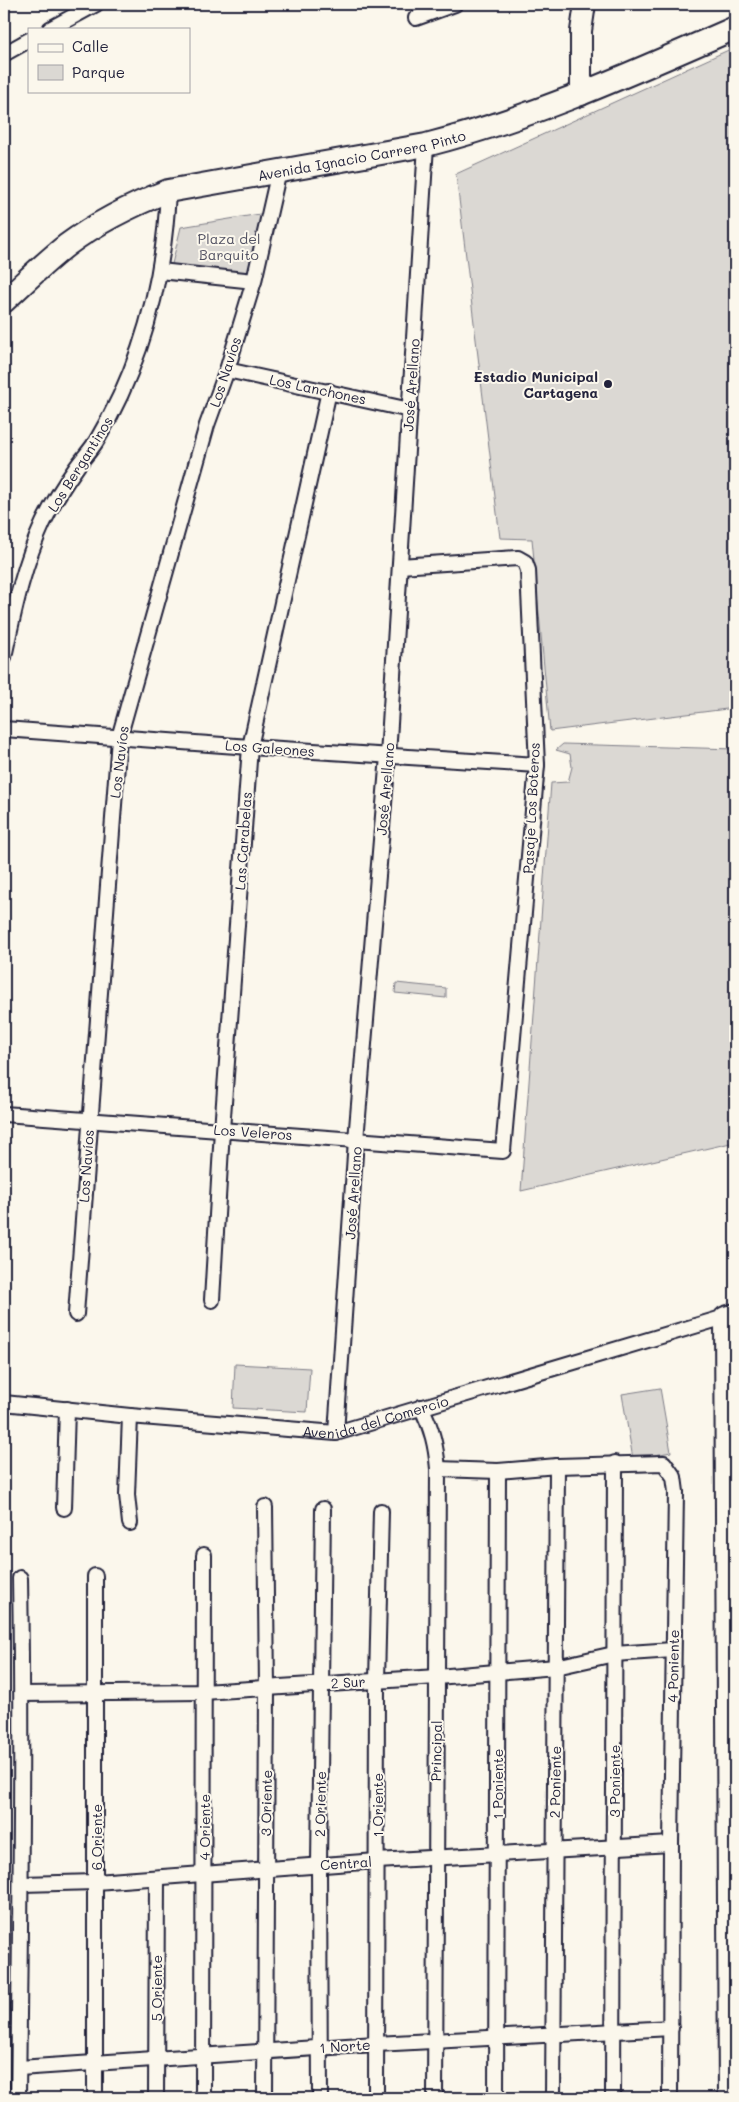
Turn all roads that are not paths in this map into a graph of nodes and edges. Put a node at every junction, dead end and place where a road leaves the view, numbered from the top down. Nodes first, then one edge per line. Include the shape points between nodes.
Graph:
1 (96, 4) edge
2 (455, 4) edge
3 (585, 4) edge
4 (416, 18) dead end
5 (52, 28) edge
6 (735, 28) edge
7 (28, 41) edge
8 (4, 54) edge
9 (581, 95) junction
10 (426, 145) junction
11 (279, 171) junction
12 (168, 191) junction
13 (160, 271) junction
14 (254, 281) junction
15 (4, 301) edge
16 (226, 370) junction
17 (329, 391) junction
18 (410, 410) junction
19 (400, 566) junction
20 (4, 657) edge
21 (4, 730) edge
22 (119, 738) junction
23 (250, 747) junction
24 (388, 756) junction
25 (537, 765) junction
26 (4, 1114) edge
27 (90, 1120) junction
28 (222, 1130) junction
29 (356, 1140) junction
30 (503, 1151) joint
31 (212, 1300) dead end
32 (76, 1314) dead end
33 (730, 1315) edge
34 (4, 1403) edge
35 (421, 1407) junction
36 (67, 1409) junction
37 (130, 1416) junction
38 (336, 1433) junction
39 (615, 1463) junction
40 (557, 1466) junction
41 (438, 1469) junction
42 (498, 1471) junction
43 (265, 1507) dead end
44 (64, 1508) dead end
45 (323, 1509) dead end
46 (381, 1512) dead end
47 (130, 1523) dead end
48 (204, 1555) dead end
49 (95, 1576) dead end
50 (20, 1578) dead end
51 (673, 1650) junction
52 (614, 1654) junction
53 (556, 1666) junction
54 (496, 1672) junction
55 (437, 1677) junction
56 (377, 1681) junction
57 (321, 1684) junction
58 (267, 1688) junction
59 (203, 1692) junction
60 (22, 1694) junction
61 (96, 1694) junction
62 (735, 1724) edge
63 (727, 1747) junction
64 (671, 1844) junction
65 (614, 1846) junction
66 (554, 1850) junction
67 (497, 1853) junction
68 (435, 1857) junction
69 (377, 1861) junction
70 (319, 1865) junction
71 (265, 1870) junction
72 (204, 1874) junction
73 (157, 1878) junction
74 (96, 1882) junction
75 (22, 1884) junction
76 (671, 2028) junction
77 (613, 2031) junction
78 (553, 2034) junction
79 (496, 2037) junction
80 (435, 2041) junction
81 (376, 2044) junction
82 (320, 2048) junction
83 (265, 2052) junction
84 (203, 2056) junction
85 (156, 2059) junction
86 (96, 2063) junction
87 (18, 2068) junction
88 (18, 2098) edge
89 (95, 2098) edge
90 (156, 2098) edge
91 (203, 2098) edge
92 (265, 2098) edge
93 (320, 2098) edge
94 (376, 2098) edge
95 (435, 2098) edge
96 (496, 2098) edge
97 (553, 2098) edge
98 (613, 2098) edge
99 (670, 2098) edge
100 (729, 2098) edge

1 - 5 street
2 - 4 street
3 - 9 street
6 - 9 main road, Avenida Ignacio Carrera Pinto
7 - 8 street
9 - 10 main road, Avenida Ignacio Carrera Pinto via 501,124
10 - 11 main road, Avenida Ignacio Carrera Pinto
10 - 18 street, José Arellano
11 - 12 main road, Avenida Ignacio Carrera Pinto
11 - 14 street, Los Navíos
12 - 13 street, Los Bergantinos
12 - 15 main road, Avenida Ignacio Carrera Pinto via 90,228
13 - 14 street
13 - 20 street, Los Bergantinos via 149,321 128,378 96,442 59,494 32,550 15,603
14 - 16 street, Los Navíos
16 - 17 street, Los Lanchones
16 - 22 street, Los Navíos via 207,425
17 - 18 street, Los Lanchones
17 - 23 street, Las Carabelas
18 - 19 street, José Arellano
19 - 24 street, José Arellano
19 - 25 street, Pasaje Los Boteros via 518,558 526,562
21 - 22 street, Los Galeones
22 - 23 street, Los Galeones
22 - 27 street, Los Navíos
23 - 24 street, Los Galeones
23 - 28 street, Las Carabelas
24 - 25 street, Los Galeones
24 - 29 street, José Arellano
25 - 30 street, Pasaje Los Boteros
26 - 27 street, Los Veleros
27 - 28 street, Los Veleros
27 - 32 street, Los Navíos
28 - 29 street, Los Veleros
28 - 31 street, Las Carabelas
29 - 30 street, Los Veleros
29 - 38 street, José Arellano
33 - 35 street, Avenida del Comercio
33 - 63 street
34 - 36 street, Avenida del Comercio
35 - 38 street, Avenida del Comercio
35 - 41 street, Principal via 436,1442
36 - 37 street, Avenida del Comercio
36 - 44 street
37 - 38 street, Avenida del Comercio
37 - 47 street via 127,1495
39 - 40 street, 4 Poniente
39 - 51 street, 4 Poniente via 664,1464 674,1477
39 - 52 street, 3 Poniente
40 - 42 street, 4 Poniente
40 - 53 street, 2 Poniente
41 - 42 street, 4 Poniente
41 - 55 street, Principal
42 - 54 street, 1 Poniente
43 - 58 street, 3 Oriente
45 - 57 street, 2 Oriente
46 - 56 street, 1 Oriente
48 - 59 street, 4 Oriente
49 - 61 street, 6 Oriente
50 - 60 street
51 - 52 street, 2 Sur
51 - 64 street, 4 Poniente
52 - 53 street, 2 Sur
52 - 65 street, 3 Poniente
53 - 54 street, 2 Sur
53 - 66 street, 2 Poniente
54 - 55 street, 2 Sur
54 - 67 street, 1 Poniente
55 - 56 street, 2 Sur
55 - 68 street, Principal
56 - 57 street, 2 Sur
56 - 69 street, 1 Oriente
57 - 58 street, 2 Sur
57 - 70 street, 2 Oriente
58 - 59 street, 2 Sur
58 - 71 street, 3 Oriente
59 - 61 street, 2 Sur
59 - 72 street, 4 Oriente
60 - 61 street, 2 Sur
60 - 75 street
61 - 74 street, 6 Oriente
62 - 63 street
63 - 100 street
64 - 65 street, Central
64 - 76 street, 4 Poniente
65 - 66 street, Central
65 - 77 street, 3 Poniente
66 - 67 street, Central
66 - 78 street, 2 Poniente
67 - 68 street, Central
67 - 79 street, 1 Poniente
68 - 69 street, Central
68 - 80 street, Principal
69 - 70 street, Central
69 - 81 street, 1 Oriente
70 - 71 street, Central
70 - 82 street, 2 Oriente
71 - 72 street, Central
71 - 83 street, 3 Oriente
72 - 73 street, Central
72 - 84 street, 4 Oriente
73 - 74 street, Central
73 - 85 street, 5 Oriente
74 - 75 street, Central
74 - 86 street, 6 Oriente
75 - 87 street
76 - 77 street, 1 Norte
76 - 99 street, 4 Poniente
77 - 78 street, 1 Norte
77 - 98 street, 3 Poniente
78 - 79 street, 1 Norte
78 - 97 street, 2 Poniente
79 - 80 street, 1 Norte
79 - 96 street, 1 Poniente
80 - 81 street, 1 Norte
80 - 95 street, Principal
81 - 82 street, 1 Norte
81 - 94 street, 1 Oriente
82 - 83 street, 1 Norte
82 - 93 street, 2 Oriente
83 - 84 street, 1 Norte
83 - 92 street, 3 Oriente
84 - 85 street, 1 Norte
84 - 91 street, 4 Oriente
85 - 86 street, 1 Norte
85 - 90 street, 5 Oriente
86 - 87 street, 1 Norte
86 - 89 street, 6 Oriente
87 - 88 street

